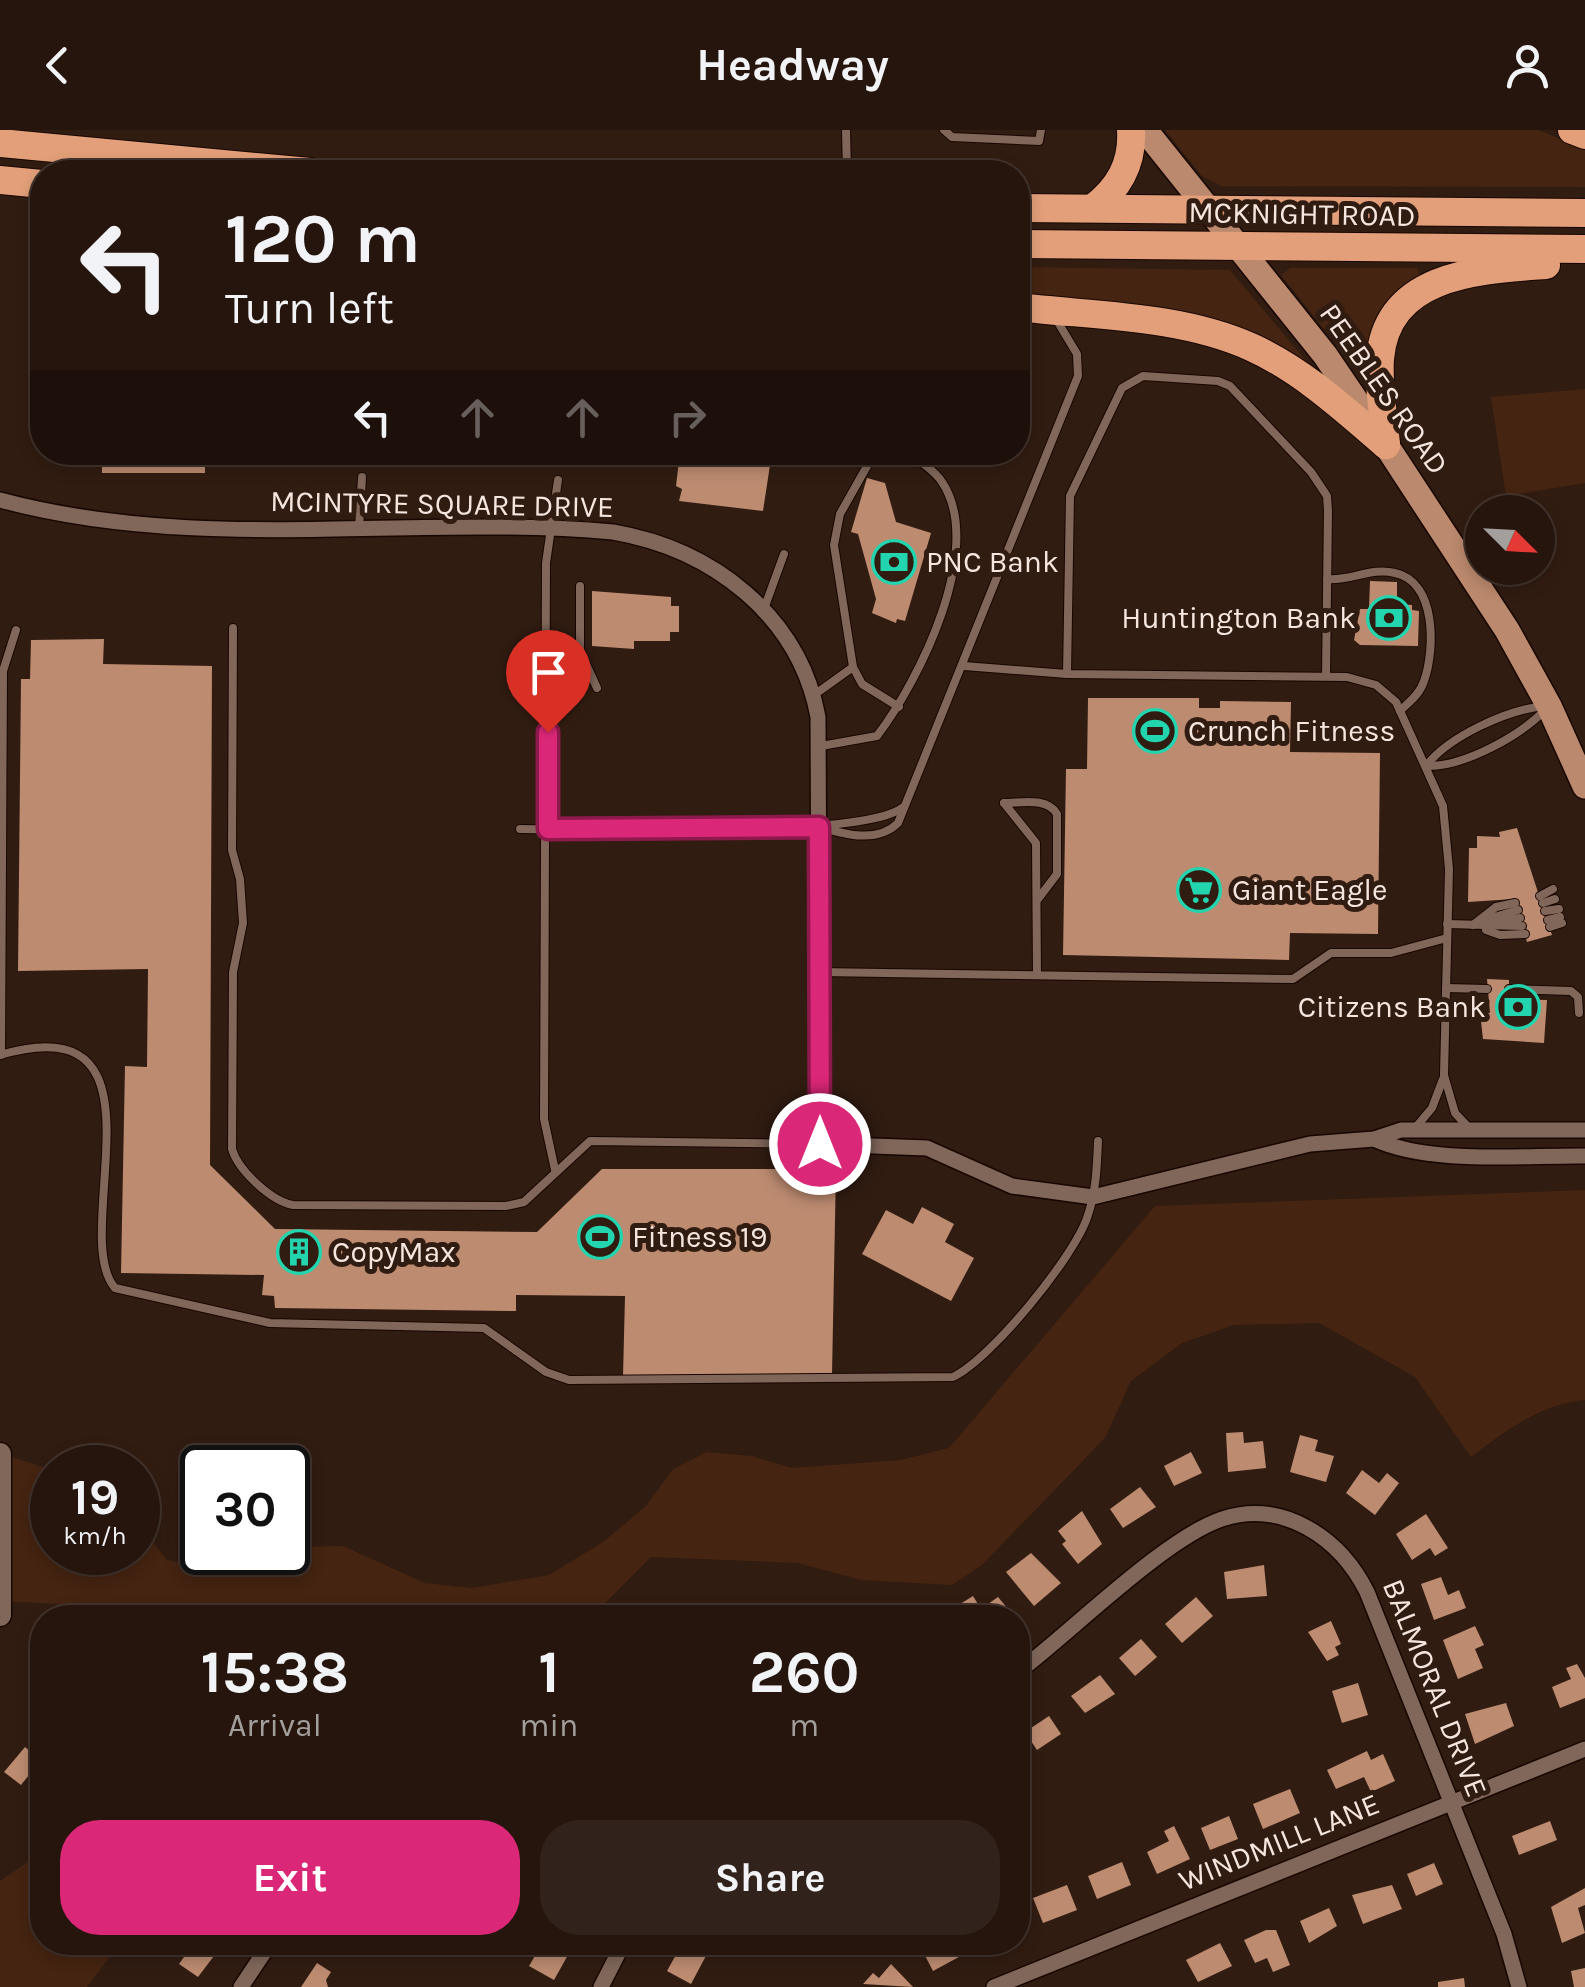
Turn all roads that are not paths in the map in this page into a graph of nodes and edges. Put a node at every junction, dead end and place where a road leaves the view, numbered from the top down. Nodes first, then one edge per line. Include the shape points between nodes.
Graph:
1 (846, 130) edge
2 (944, 130) edge
3 (1041, 130) edge
4 (1131, 130) edge
5 (1145, 130) edge
6 (1572, 130) edge
7 (1585, 136) edge
8 (0, 143) edge
9 (182, 160) edge
10 (846, 160) edge
11 (0, 180) edge
12 (30, 183) edge
13 (1030, 204) edge
14 (1093, 208) junction
15 (1204, 210) junction
16 (1585, 213) edge
17 (1030, 244) edge
18 (1234, 246) junction
19 (1585, 249) edge
20 (1585, 262) edge
21 (1030, 309) edge
22 (1050, 311) junction
23 (1386, 446) junction
24 (867, 465) edge
25 (922, 465) edge
26 (362, 477) dead end
27 (558, 480) dead end
28 (0, 500) edge
29 (552, 528) junction
30 (359, 529) junction
31 (784, 554) dead end
32 (1327, 579) junction
33 (580, 586) dead end
34 (764, 608) junction
35 (233, 628) dead end
36 (16, 630) dead end
37 (964, 666) junction
38 (853, 667) junction
39 (1067, 674) junction
40 (1326, 676) junction
41 (597, 688) dead end
42 (814, 695) junction
43 (1549, 706) junction
44 (899, 707) junction
45 (1400, 711) junction
46 (821, 746) junction
47 (1426, 766) junction
48 (1585, 786) edge
49 (905, 805) junction
50 (819, 827) junction
51 (520, 828) dead end
52 (548, 829) junction
53 (1554, 894) dead end
54 (1036, 900) junction
55 (1545, 911) junction
56 (1520, 918) junction
57 (1447, 924) junction
58 (1473, 924) junction
59 (1446, 938) junction
60 (818, 972) junction
61 (1037, 976) junction
62 (1446, 988) junction
63 (1487, 989) dead end
64 (1509, 989) dead end
65 (1579, 1013) dead end
66 (0, 1055) edge
67 (1444, 1075) junction
68 (1471, 1129) junction
69 (1413, 1130) junction
70 (1585, 1130) edge
71 (1374, 1139) junction
72 (1098, 1141) dead end
73 (820, 1144) junction
74 (1585, 1156) edge
75 (555, 1170) junction
76 (1093, 1197) junction
77 (0, 1454) edge
78 (0, 1615) edge
79 (1030, 1663) edge
80 (1585, 1749) edge
81 (1452, 1803) junction
82 (262, 1955) edge
83 (617, 1955) edge
84 (241, 1987) edge
85 (601, 1987) edge
86 (994, 1987) edge
87 (1520, 1987) edge

1 - 10 lane
2 - 3 lane via 952,137 1039,141
4 - 14 highway via 1122,178
5 - 15 main road, PEEBLES ROAD
6 - 7 highway
8 - 9 highway
11 - 12 highway
13 - 14 highway, MCKNIGHT ROAD
14 - 15 highway, MCKNIGHT ROAD
15 - 16 highway, MCKNIGHT ROAD
15 - 18 main road, PEEBLES ROAD
17 - 18 highway, MCKNIGHT ROAD
18 - 19 highway, MCKNIGHT ROAD
18 - 23 main road, PEEBLES ROAD via 1325,355
20 - 23 highway via 1468,272 1408,300 1380,355
21 - 22 highway
22 - 23 highway via 1194,329 1250,346 1305,378
22 - 37 lane via 1072,341 1078,376
23 - 43 main road, PEEBLES ROAD
24 - 38 lane via 840,514 834,545
25 - 44 lane via 941,480 957,552 920,667
26 - 30 lane
27 - 29 lane
28 - 30 street, MCINTYRE SQUARE DRIVE via 104,523
29 - 30 street, MCINTYRE SQUARE DRIVE
29 - 34 street, MCINTYRE SQUARE DRIVE via 612,532 668,546 721,574
29 - 52 lane via 546,563
31 - 34 lane
32 - 39 lane via 1326,496 1241,397 1218,381 1134,378 1122,388 1070,496
32 - 40 lane
32 - 45 lane via 1396,572 1420,588 1426,599 1427,672
33 - 41 lane via 580,651
34 - 42 street, MCINTYRE SQUARE DRIVE via 799,654
35 - 75 lane via 232,850 243,923 233,972 233,1156 277,1200 292,1205 517,1205
36 - 66 lane via 3,670
37 - 39 lane
37 - 49 lane
38 - 42 lane
38 - 44 lane via 862,684
39 - 40 lane
40 - 45 lane via 1371,683
42 - 46 street, MCINTYRE SQUARE DRIVE
43 - 47 lane via 1531,724 1446,766
43 - 47 lane via 1524,708 1438,750
43 - 48 main road, PEEBLES ROAD
44 - 46 lane via 877,736
45 - 47 lane
46 - 50 street, MCINTYRE SQUARE DRIVE
47 - 57 lane via 1448,828
49 - 50 lane via 884,816
49 - 50 lane via 898,824 883,833 849,836
50 - 52 lane
50 - 60 street, MCINTYRE SQUARE DRIVE
51 - 52 lane
52 - 75 lane via 544,1119
53 - 55 lane
54 - 54 lane via 1036,843 1004,804 1038,802 1057,814 1057,874
54 - 61 lane
55 - 55 lane via 1560,916
56 - 58 lane
56 - 58 lane via 1496,907
56 - 58 lane via 1500,936
57 - 58 lane
57 - 59 lane
59 - 61 lane via 1391,953 1331,953 1294,979
59 - 62 lane
60 - 61 lane
60 - 73 street, MCINTYRE SQUARE DRIVE
62 - 63 lane
62 - 67 lane
64 - 65 lane via 1571,991
66 - 76 lane via 51,1047 74,1056 100,1081 106,1108 103,1262 115,1288 270,1323 484,1328 546,1372 569,1380 953,1377 982,1359 1019,1316 1078,1237
67 - 68 lane via 1455,1113
67 - 69 lane via 1432,1108
68 - 69 street
68 - 70 street
69 - 71 street
71 - 74 street via 1396,1150
71 - 76 street via 1310,1144
72 - 76 lane
73 - 75 lane via 599,1140 584,1144
73 - 76 street via 926,1148 1012,1186
77 - 78 street
79 - 81 street, BALMORAL DRIVE via 1197,1531 1249,1514 1294,1521 1332,1544 1360,1577
80 - 81 street, WINDMILL LANE
81 - 86 street, WINDMILL LANE
81 - 87 street, BALMORAL DRIVE
82 - 84 street
83 - 85 street

